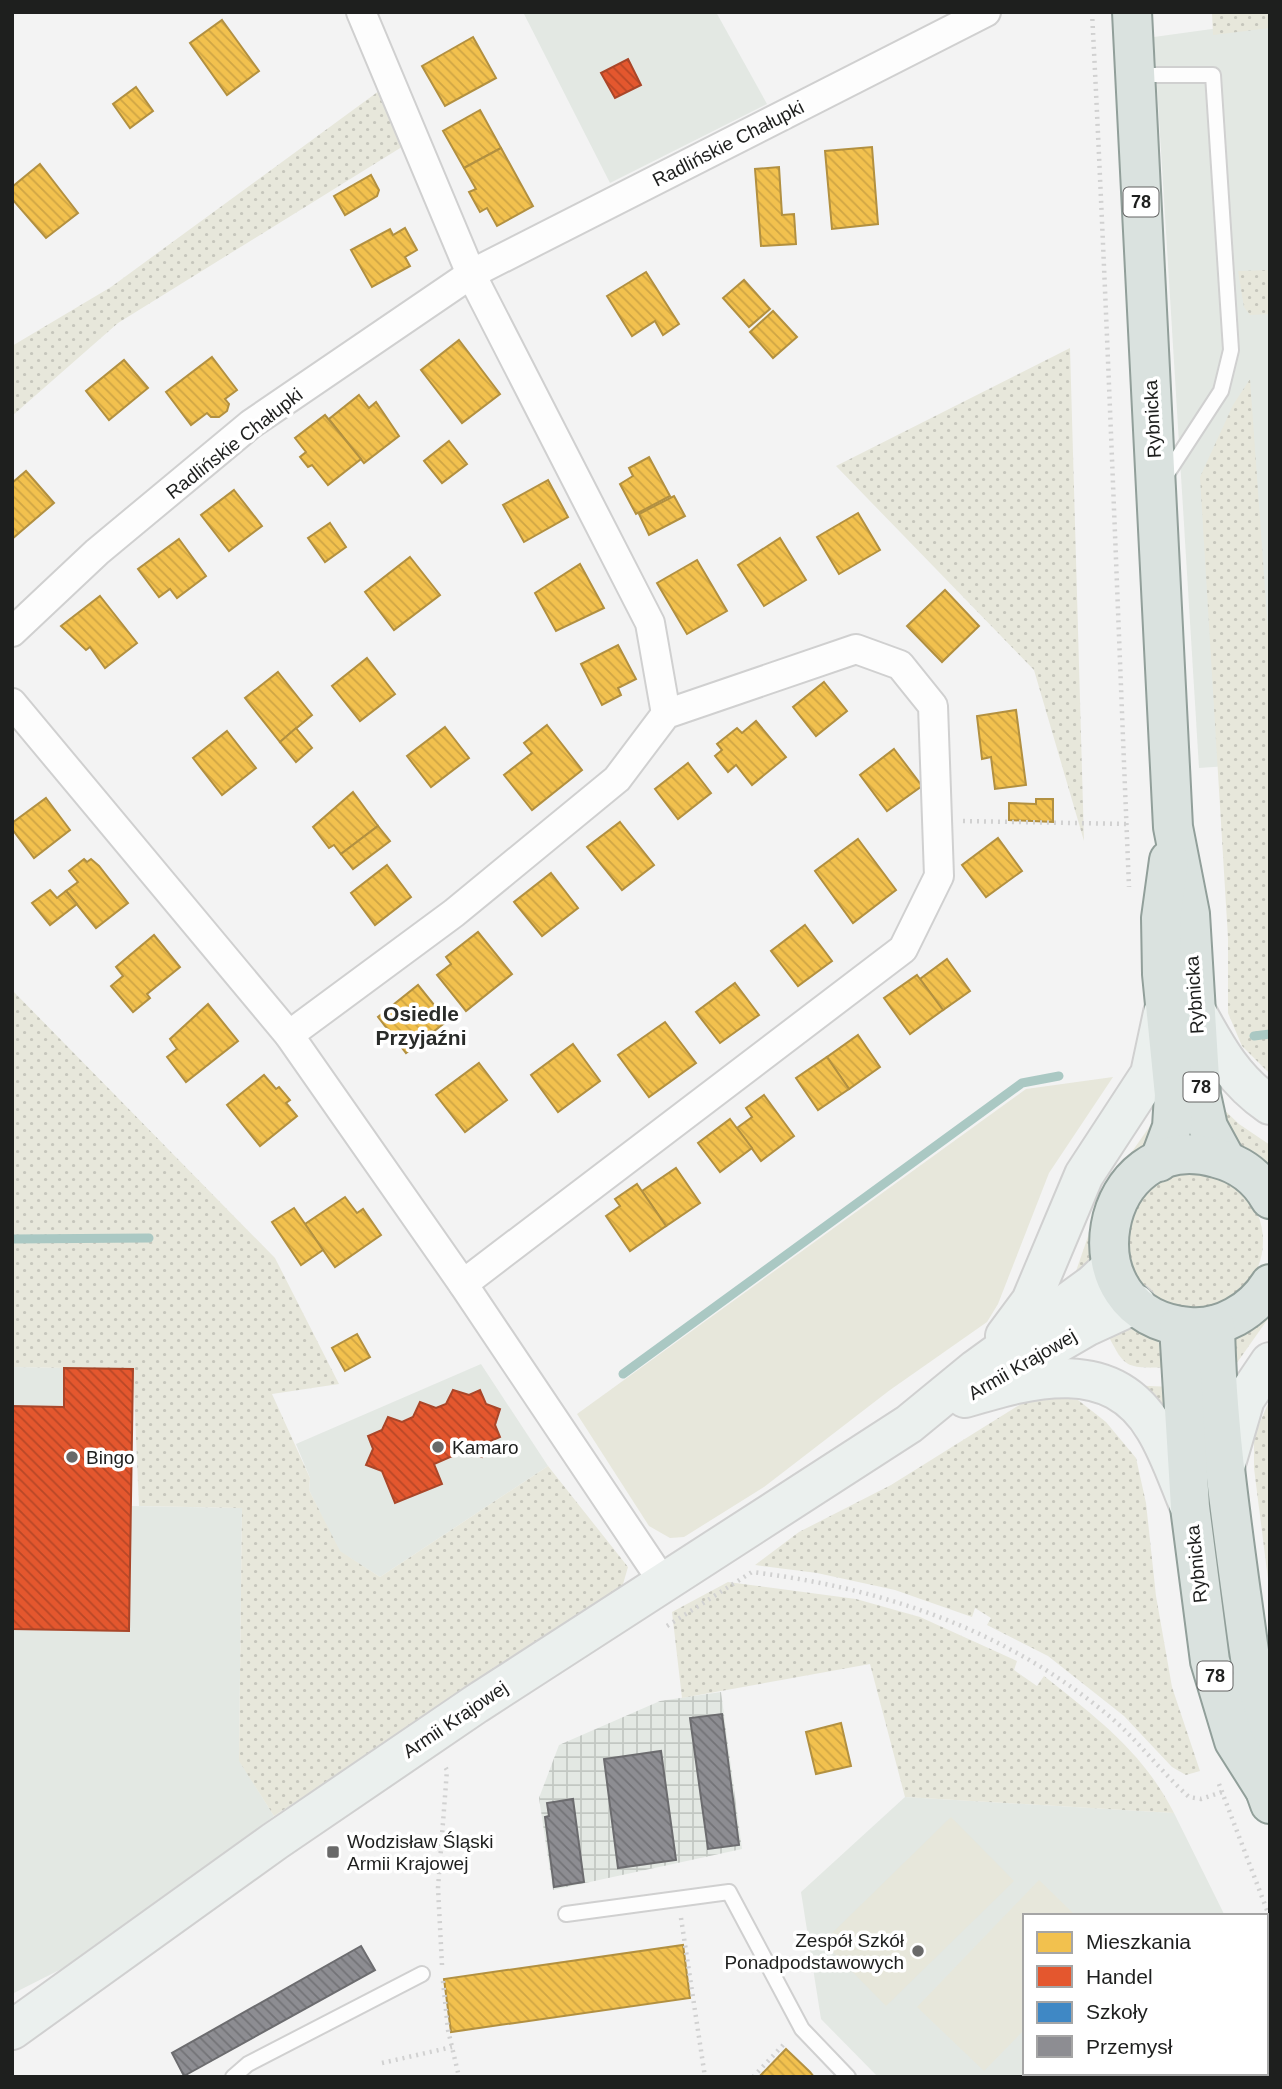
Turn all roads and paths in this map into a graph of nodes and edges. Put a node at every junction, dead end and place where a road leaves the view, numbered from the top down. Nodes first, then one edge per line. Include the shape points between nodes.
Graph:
1 (362, 12) edge
2 (986, 12) edge
3 (1092, 12) edge
4 (1132, 12) edge
5 (1135, 75) junction
6 (471, 274) junction
7 (1156, 490) junction
8 (12, 632) edge
9 (12, 703) edge
10 (666, 715) junction
11 (937, 820) junction
12 (1126, 824) junction
13 (1129, 890) dead end
14 (1179, 1010) junction
15 (289, 1035) junction
16 (1270, 1105) edge
17 (1226, 1160) junction
18 (1158, 1161) junction
19 (1269, 1196) edge
20 (1111, 1267) junction
21 (463, 1284) junction
22 (1270, 1284) edge
23 (1136, 1304) junction
24 (1197, 1326) junction
25 (1270, 1362) edge
26 (971, 1383) junction
27 (1225, 1467) junction
28 (1190, 1507) junction
29 (663, 1582) junction
30 (667, 1626) dead end
31 (438, 1756) dead end
32 (1222, 1792) dead end
33 (1267, 1797) edge
34 (566, 1914) dead end
35 (682, 1925) dead end
36 (422, 1974) dead end
37 (12, 2030) edge
38 (793, 2035) dead end
39 (452, 2047) junction
40 (382, 2063) dead end
41 (233, 2077) edge
42 (459, 2077) edge
43 (705, 2077) edge
44 (753, 2077) edge
45 (848, 2077) edge

1 - 6 street
2 - 6 street, Radlińskie Chałupki
3 - 12 path
4 - 5 main road, Rybnicka / 78
5 - 7 main road, Rybnicka / 78
5 - 7 lane via 1213,75 1231,350 1221,391
6 - 8 street, Radlińskie Chałupki via 251,424 97,552
6 - 10 street via 650,623
7 - 14 main road, Rybnicka / 78 via 1173,827 1190,915
9 - 15 street
10 - 11 street via 856,649 901,665 933,706
10 - 15 street via 617,779 454,912
11 - 12 path
11 - 21 street via 939,876 903,949
12 - 13 path
14 - 16 main road via 1243,1084
14 - 17 main road, Rybnicka / 78 via 1208,1126
14 - 18 main road, Rybnicka / 78 via 1172,1127
14 - 26 main road via 1150,1074 1084,1175 1031,1301
15 - 21 street
17 - 18 main road, 78 via 1187,1154
17 - 19 main road, 78 via 1248,1173
18 - 20 main road, 78 via 1136,1177 1116,1204 1107,1241
20 - 23 main road, 78
20 - 26 main road, Armii Krajowej
21 - 29 street
22 - 24 main road via 1247,1310
23 - 24 main road, 78 via 1156,1318
23 - 26 main road, Armii Krajowej
24 - 27 main road, Rybnicka / 78
24 - 28 main road, Rybnicka / 78
25 - 27 main road via 1245,1399
26 - 28 main road via 1051,1376 1087,1380 1128,1400 1148,1419
26 - 29 main road, Armii Krajowej
27 - 33 main road, Rybnicka / 78 via 1250,1661 1266,1744
28 - 33 main road, Rybnicka / 78 via 1210,1661 1234,1741
29 - 37 main road, Armii Krajowej via 275,1841
30 - 32 path via 752,1572 869,1592 940,1615 999,1641 1103,1710 1189,1797 1201,1799
31 - 39 path via 447,1770 438,1888
34 - 45 lane via 729,1892 802,2029
35 - 43 path
36 - 41 lane via 247,2064
38 - 44 path
39 - 40 path
39 - 42 path

